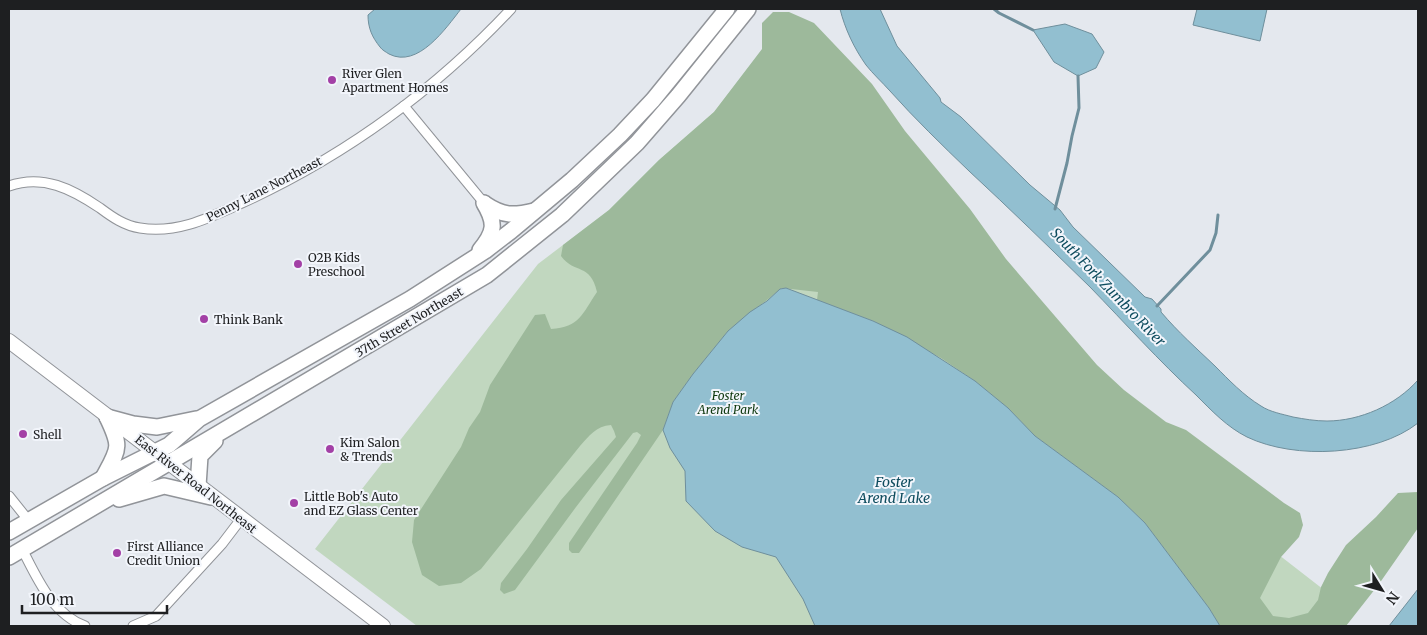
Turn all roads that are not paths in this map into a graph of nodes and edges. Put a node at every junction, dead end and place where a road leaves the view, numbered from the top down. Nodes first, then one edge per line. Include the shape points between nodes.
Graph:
1 (511, 9) edge
2 (727, 9) edge
3 (748, 9) edge
4 (404, 106) junction
5 (9, 186) edge
6 (484, 203) junction
7 (537, 210) junction
8 (452, 272) junction
9 (9, 342) edge
10 (107, 417) junction
11 (198, 419) junction
12 (226, 429) junction
13 (154, 452) junction
14 (169, 463) junction
15 (103, 478) junction
16 (198, 486) junction
17 (9, 496) edge
18 (211, 497) junction
19 (107, 500) junction
20 (241, 520) junction
21 (29, 521) junction
22 (9, 532) edge
23 (22, 549) junction
24 (9, 557) edge
25 (84, 626) edge
26 (133, 626) edge
27 (383, 626) edge

1 - 4 street, Penny Lane Northeast via 470,50
2 - 7 main road, 37th Street Northeast via 654,100 579,174
3 - 12 main road, 37th Street Northeast via 637,143 523,247 460,292
4 - 5 street, Penny Lane Northeast via 287,181 205,219 175,228 150,230 127,225 82,196 54,183 29,181
4 - 6 street
6 - 7 main road via 508,215
6 - 8 main road via 492,216 490,235 479,251
7 - 8 main road, 37th Street Northeast
8 - 11 main road, 37th Street Northeast
9 - 10 street, East River Road Northeast
10 - 11 main road via 158,427
10 - 13 street, East River Road Northeast
10 - 15 main road via 116,435 118,451
11 - 13 main road, 37th Street Northeast via 169,445
12 - 14 main road, 37th Street Northeast
12 - 16 main road via 200,456
13 - 14 street, East River Road Northeast
13 - 15 main road, 37th Street Northeast
14 - 16 street, East River Road Northeast
14 - 19 main road, 37th Street Northeast
15 - 21 main road, 37th Street Northeast
16 - 18 street, East River Road Northeast
17 - 21 street
18 - 19 main road via 164,486
18 - 20 street, East River Road Northeast
19 - 23 main road, 37th Street Northeast
20 - 26 street via 156,616
20 - 27 street, East River Road Northeast
21 - 22 main road, 37th Street Northeast
23 - 24 main road, 37th Street Northeast
23 - 25 street via 49,598 75,623

